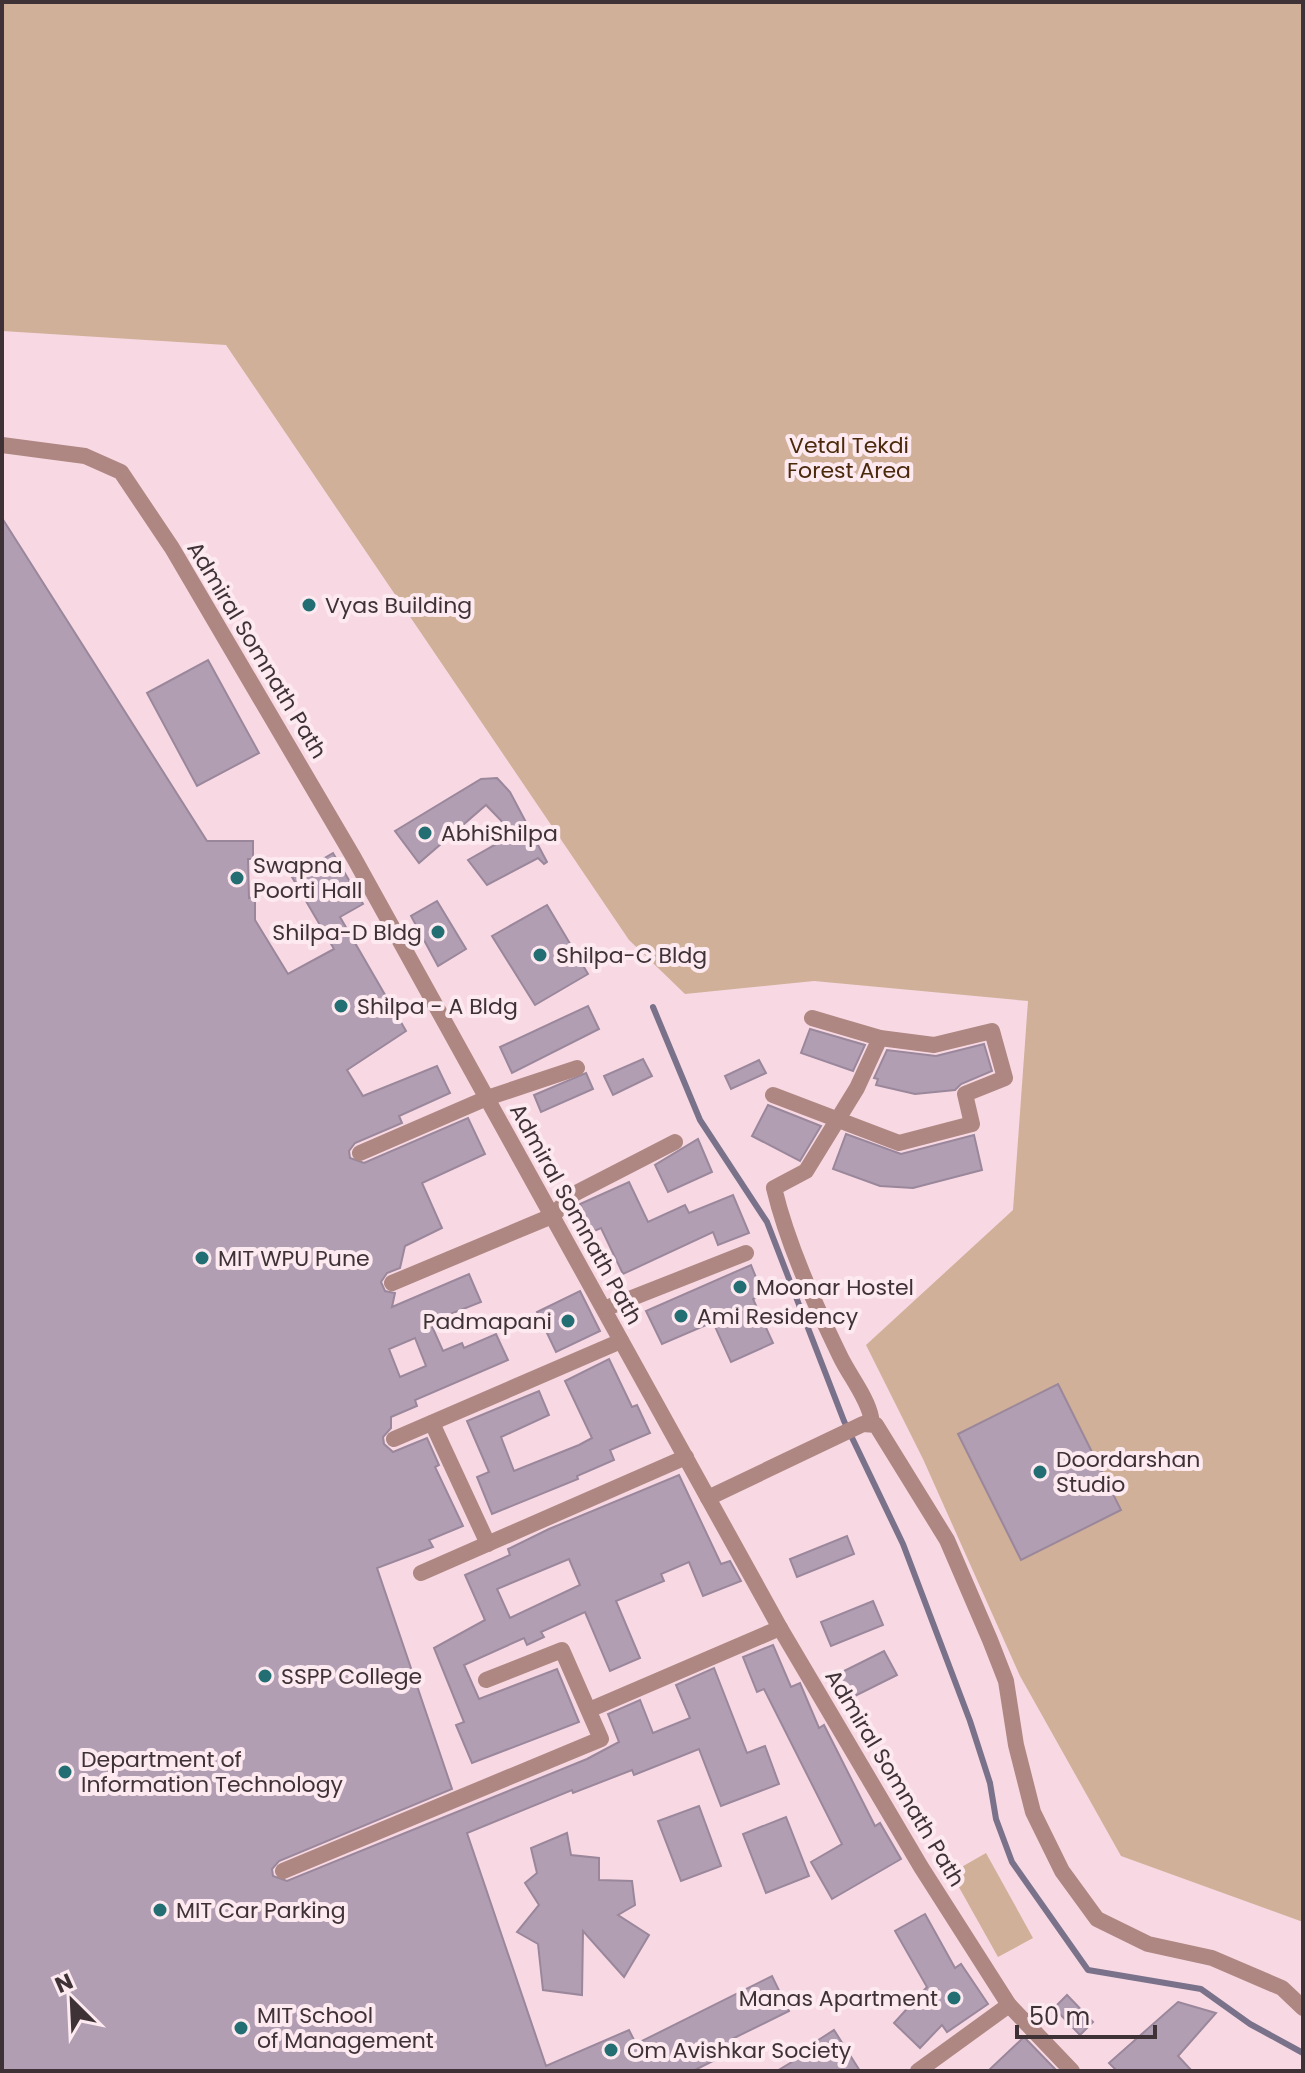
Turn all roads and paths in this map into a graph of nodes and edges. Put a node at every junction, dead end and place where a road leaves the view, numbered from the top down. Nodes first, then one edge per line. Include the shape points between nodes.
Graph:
1 (2, 445) edge
2 (812, 1018) dead end
3 (880, 1038) junction
4 (577, 1068) dead end
5 (773, 1095) dead end
6 (487, 1098) junction
7 (838, 1120) junction
8 (675, 1142) dead end
9 (360, 1153) dead end
10 (552, 1216) junction
11 (746, 1253) dead end
12 (392, 1283) dead end
13 (604, 1309) junction
14 (621, 1341) junction
15 (432, 1423) junction
16 (865, 1423) junction
17 (394, 1439) dead end
18 (686, 1457) junction
19 (708, 1498) junction
20 (488, 1544) junction
21 (421, 1573) dead end
22 (780, 1628) junction
23 (486, 1680) dead end
24 (589, 1710) junction
25 (283, 1871) dead end
26 (1009, 2005) junction
27 (1303, 2008) edge
28 (918, 2071) edge
29 (1072, 2071) edge

1 - 6 street, Admiral Somnath Path via 85,456 121,472 172,548 322,803
2 - 3 street
3 - 7 street
3 - 7 street via 934,1045 992,1031 1005,1078 965,1094 972,1124 944,1134 899,1143
4 - 6 street
5 - 7 street
6 - 9 street
6 - 10 street, Admiral Somnath Path
7 - 16 street via 806,1171 774,1188 783,1225 853,1384 870,1410
8 - 10 street via 574,1194
10 - 12 street
10 - 13 street, Admiral Somnath Path
11 - 13 street
13 - 14 street, Admiral Somnath Path
14 - 15 street
14 - 18 street, Admiral Somnath Path
15 - 17 street
15 - 20 street
16 - 19 street
16 - 27 street via 878,1427 947,1540 1006,1681 1033,1812 1062,1871 1097,1919 1148,1944 1212,1958 1282,1988
18 - 19 street, Admiral Somnath Path
18 - 20 street
19 - 22 street, Admiral Somnath Path
20 - 21 street
22 - 24 street
22 - 26 street, Admiral Somnath Path
23 - 24 street via 562,1650
24 - 25 street via 601,1739
26 - 28 street
26 - 29 street, Admiral Somnath Path

